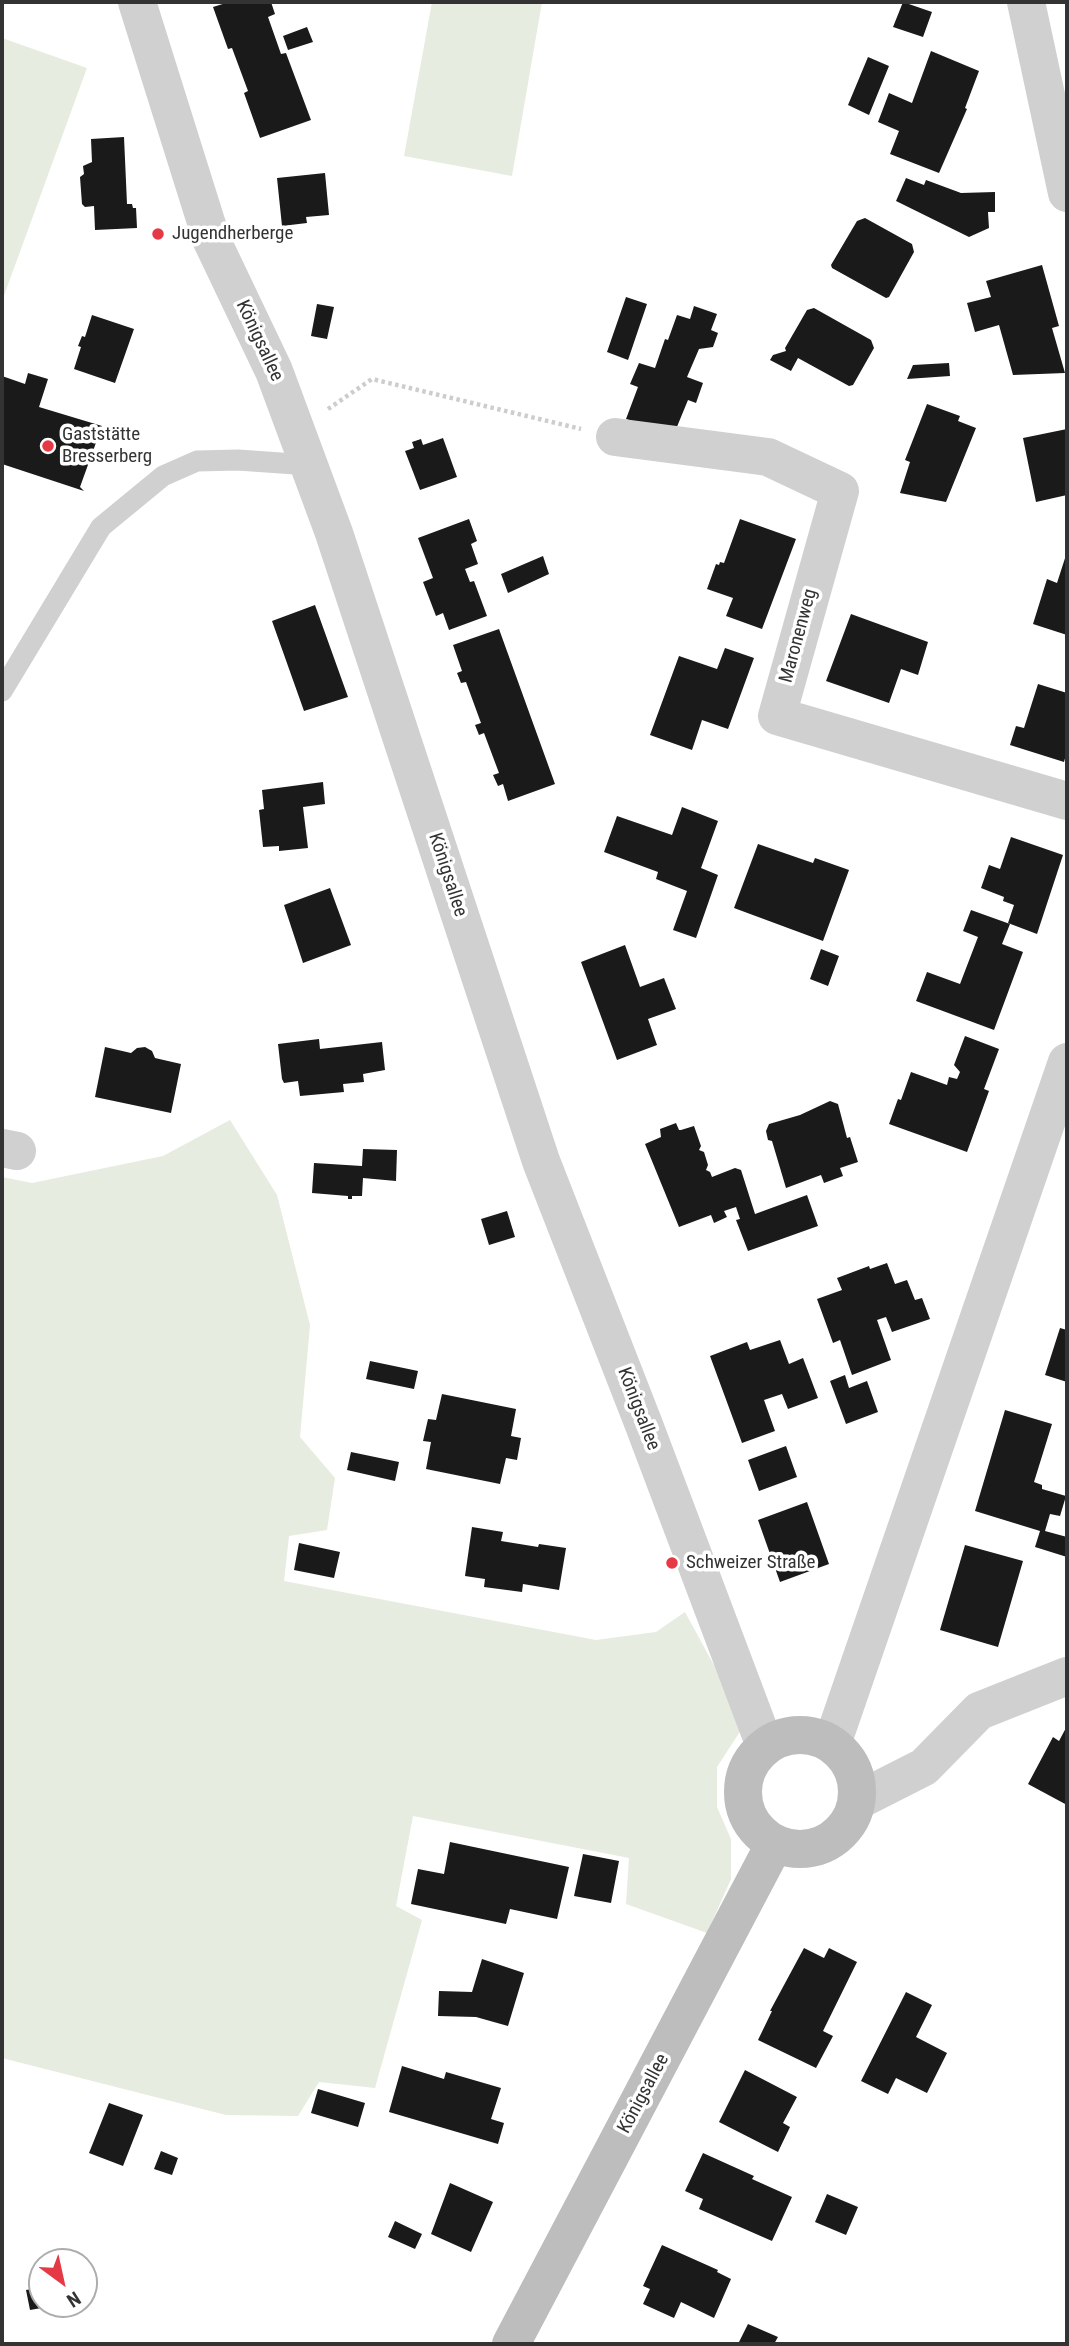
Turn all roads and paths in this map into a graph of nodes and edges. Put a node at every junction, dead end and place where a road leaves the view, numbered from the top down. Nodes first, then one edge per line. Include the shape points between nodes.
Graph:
1 (137, 2) edge
2 (1026, 2) edge
3 (1067, 193) edge
4 (615, 437) joint
5 (302, 448) junction
6 (2, 691) edge
7 (1067, 801) edge
8 (1067, 1062) edge
9 (1067, 1676) edge
10 (832, 1744) junction
11 (765, 1746) junction
12 (857, 1801) junction
13 (775, 1843) junction
14 (511, 2344) edge

1 - 5 street, Königsallee via 212,241 274,371
2 - 3 street
4 - 5 path via 372,379
4 - 7 street, Maronenweg via 768,457 840,491 777,716
5 - 6 lane via 238,460 197,461 163,476 101,527
5 - 11 street, Königsallee via 541,1161
8 - 10 street
9 - 12 street via 979,1711 924,1767
10 - 11 street via 814,1736 790,1735
10 - 12 street via 848,1761 857,1782
11 - 13 street via 750,1763 743,1787 751,1820
12 - 13 street via 849,1822 834,1839 812,1848
13 - 14 street, Königsallee

